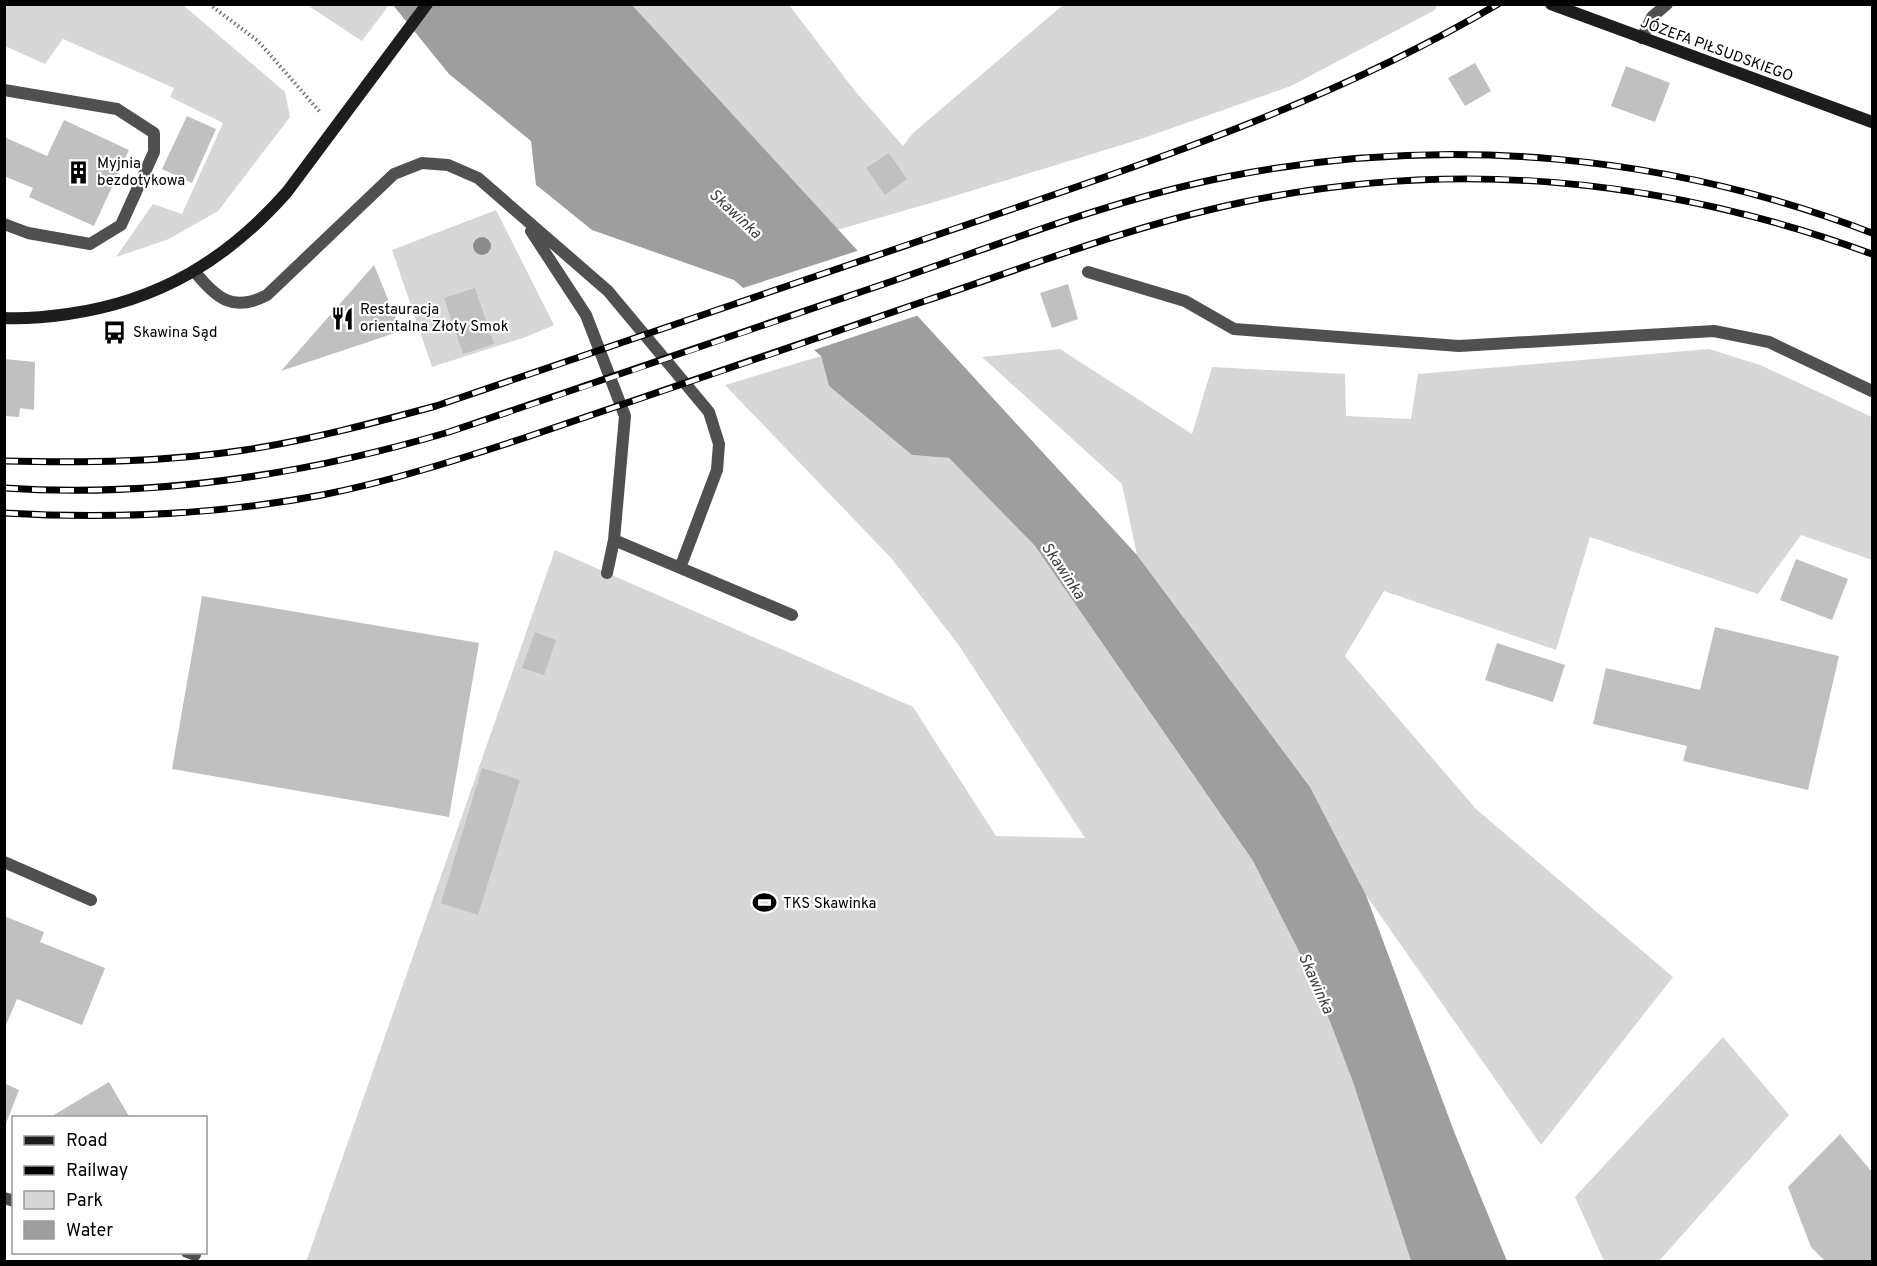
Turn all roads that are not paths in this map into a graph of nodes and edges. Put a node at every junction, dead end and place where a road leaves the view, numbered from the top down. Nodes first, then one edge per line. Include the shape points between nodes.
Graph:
1 (427, 4) edge
2 (1551, 4) edge
3 (1667, 4) edge
4 (1642, 38) junction
5 (4, 90) edge
6 (1872, 122) edge
7 (522, 217) junction
8 (4, 224) edge
9 (195, 272) junction
10 (1088, 272) dead end
11 (4, 318) edge
12 (1872, 391) edge
13 (614, 540) junction
14 (680, 568) junction
15 (607, 573) dead end
16 (792, 615) dead end
17 (4, 862) edge
18 (91, 900) dead end

1 - 9 main road via 302,174 267,215
2 - 4 main road, JÓZEFA PIŁSUDSKIEGO
3 - 4 street via 1652,17
4 - 6 main road, JÓZEFA PIŁSUDSKIEGO
5 - 8 street via 117,109 154,133 154,152 121,225 90,244 28,233
7 - 9 street via 478,178 448,165 422,163 394,174 267,295 254,302 225,300
7 - 13 street via 586,315 625,416
7 - 14 street via 608,291 709,412 719,444 717,470
9 - 11 main road via 119,304 57,315
10 - 12 street via 1185,301 1234,329 1459,346 1714,331 1769,342
13 - 14 street
13 - 15 street
14 - 16 street
17 - 18 street

